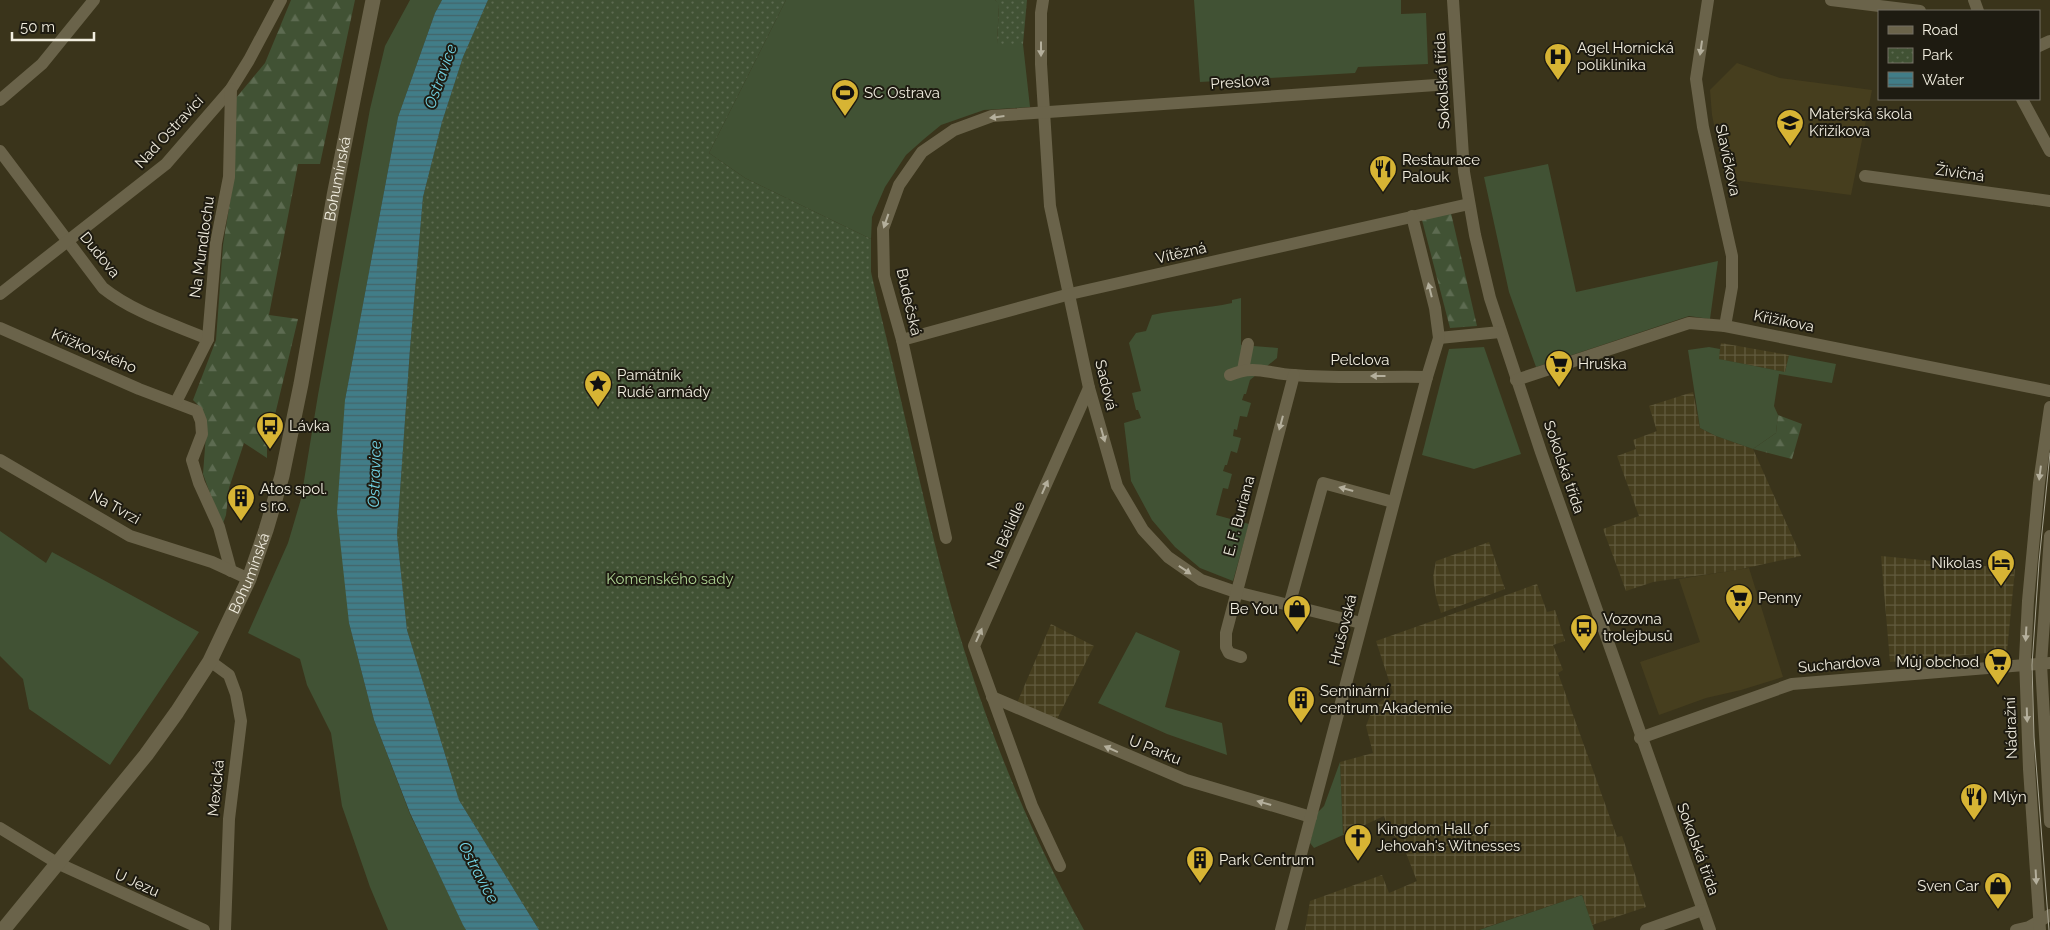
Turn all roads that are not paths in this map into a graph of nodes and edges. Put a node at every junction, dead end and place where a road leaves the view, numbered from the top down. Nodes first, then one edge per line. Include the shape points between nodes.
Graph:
1 (94, 0) edge
2 (281, 0) edge
3 (373, 0) edge
4 (1044, 0) edge
5 (1454, 0) edge
6 (1708, 0) edge
7 (1831, 0) edge
8 (1912, 10) edge
9 (1436, 85) dead end
10 (231, 89) junction
11 (0, 100) edge
12 (2023, 100) edge
13 (1046, 113) junction
14 (0, 151) edge
15 (2050, 151) edge
16 (1865, 176) dead end
17 (2050, 202) edge
18 (1469, 204) junction
19 (1412, 216) junction
20 (68, 241) junction
21 (0, 294) edge
22 (1070, 294) junction
23 (1725, 326) junction
24 (0, 328) edge
25 (1500, 332) junction
26 (1439, 338) junction
27 (208, 339) junction
28 (902, 340) junction
29 (1248, 344) dead end
30 (1243, 370) junction
31 (1230, 376) dead end
32 (1294, 376) junction
33 (1426, 376) junction
34 (1516, 380) junction
35 (1089, 388) junction
36 (2050, 391) edge
37 (176, 402) junction
38 (2050, 407) edge
39 (0, 460) edge
40 (1393, 502) junction
41 (2050, 536) edge
42 (946, 538) dead end
43 (231, 571) junction
44 (249, 579) junction
45 (1236, 592) junction
46 (1289, 606) junction
47 (1361, 623) junction
48 (1241, 657) dead end
49 (210, 662) junction
50 (2046, 664) edge
51 (2025, 666) junction
52 (992, 698) junction
53 (1640, 738) junction
54 (1311, 816) junction
55 (2050, 822) edge
56 (0, 828) edge
57 (57, 863) junction
58 (1060, 866) dead end
59 (1702, 910) junction
60 (2043, 922) edge
61 (3, 930) edge
62 (204, 930) edge
63 (225, 930) edge
64 (1280, 930) edge
65 (1646, 930) edge
66 (1710, 930) edge
67 (2016, 930) edge

1 - 11 street via 42,64
2 - 10 street, Nad Ostravicí
3 - 44 main road, Bohumínská via 334,196 303,377 283,469
4 -> 13 street, Sadová via 1041,64
5 - 18 street, Sokolská třída via 1462,154
6 -> 23 street, Slavíčkova via 1696,79 1703,127 1732,256 1732,287
7 - 8 street
9 - 13 street, Preslova
10 - 20 street, Nad Ostravicí via 166,164
10 - 27 street, Na Mundlochu via 229,177 216,243
12 - 15 street
13 - 22 street, Sadová via 1050,206
13 -> 28 street, Budečská via 992,116 954,130 922,152 905,175 883,229 884,276
14 - 20 street, Dudova
16 - 17 street, Živičná
18 - 19 street, Vítězná
18 - 25 street, Sokolská třída
19 - 22 street, Vítězná
26 -> 19 street via 1435,308
20 - 21 street, Nad Ostravicí
20 - 27 street, Dudova via 103,288 117,299
22 - 28 street, Vítězná
22 - 35 street, Sadová
23 - 34 street, Křižíkova via 1690,323
23 - 36 street, Křižíkova
24 - 37 street, Křížkovského
25 - 26 street
25 - 34 street, Sokolská třída
26 - 33 street, Hrušovská
27 - 37 street, Na Mundlochu
28 - 42 street, Budečská
29 - 30 street
30 - 31 street
30 - 32 street
33 -> 32 street, Pelclova
32 -> 45 street, E. F. Buriana
33 - 40 street, Hrušovská
34 - 53 street, Sokolská třída
35 -> 45 street, Sadová via 1117,486 1144,530 1184,569 1201,580
52 -> 35 street, Na Bělidle via 974,646
37 - 43 street, Křížkovského via 197,411 201,420 202,434 192,460 219,526
38 -> 51 street, Nádražní via 2038,489
39 - 43 street, Na Tvrzi via 130,536
40 -> 46 street via 1323,483
40 - 47 street, Hrušovská
41 - 50 street
43 - 44 street, Na Tvrzi
44 - 49 main road, Bohumínská
45 - 46 street, Sadová
45 - 48 street, E. F. Buriana via 1226,633 1226,647 1228,653
46 - 47 street, Sadová
47 - 54 street, Hrušovská
49 - 57 main road, Bohumínská via 146,755
49 - 63 street, Mexická via 229,675 240,721 229,820
50 - 51 street, Suchardova
50 - 55 street
51 - 53 street, Suchardova via 1792,684
51 -> 60 street, Nádražní via 2028,769
54 -> 52 street, U Parku via 1186,780
52 - 58 street, Na Bělidle via 1032,806
53 - 59 street, Sokolská třída
54 - 64 street, Hrušovská
56 - 57 street, U Jezu
57 - 61 main road, Bohumínská
57 - 62 street, U Jezu
59 - 65 street
59 - 66 street, Sokolská třída
60 - 67 street

